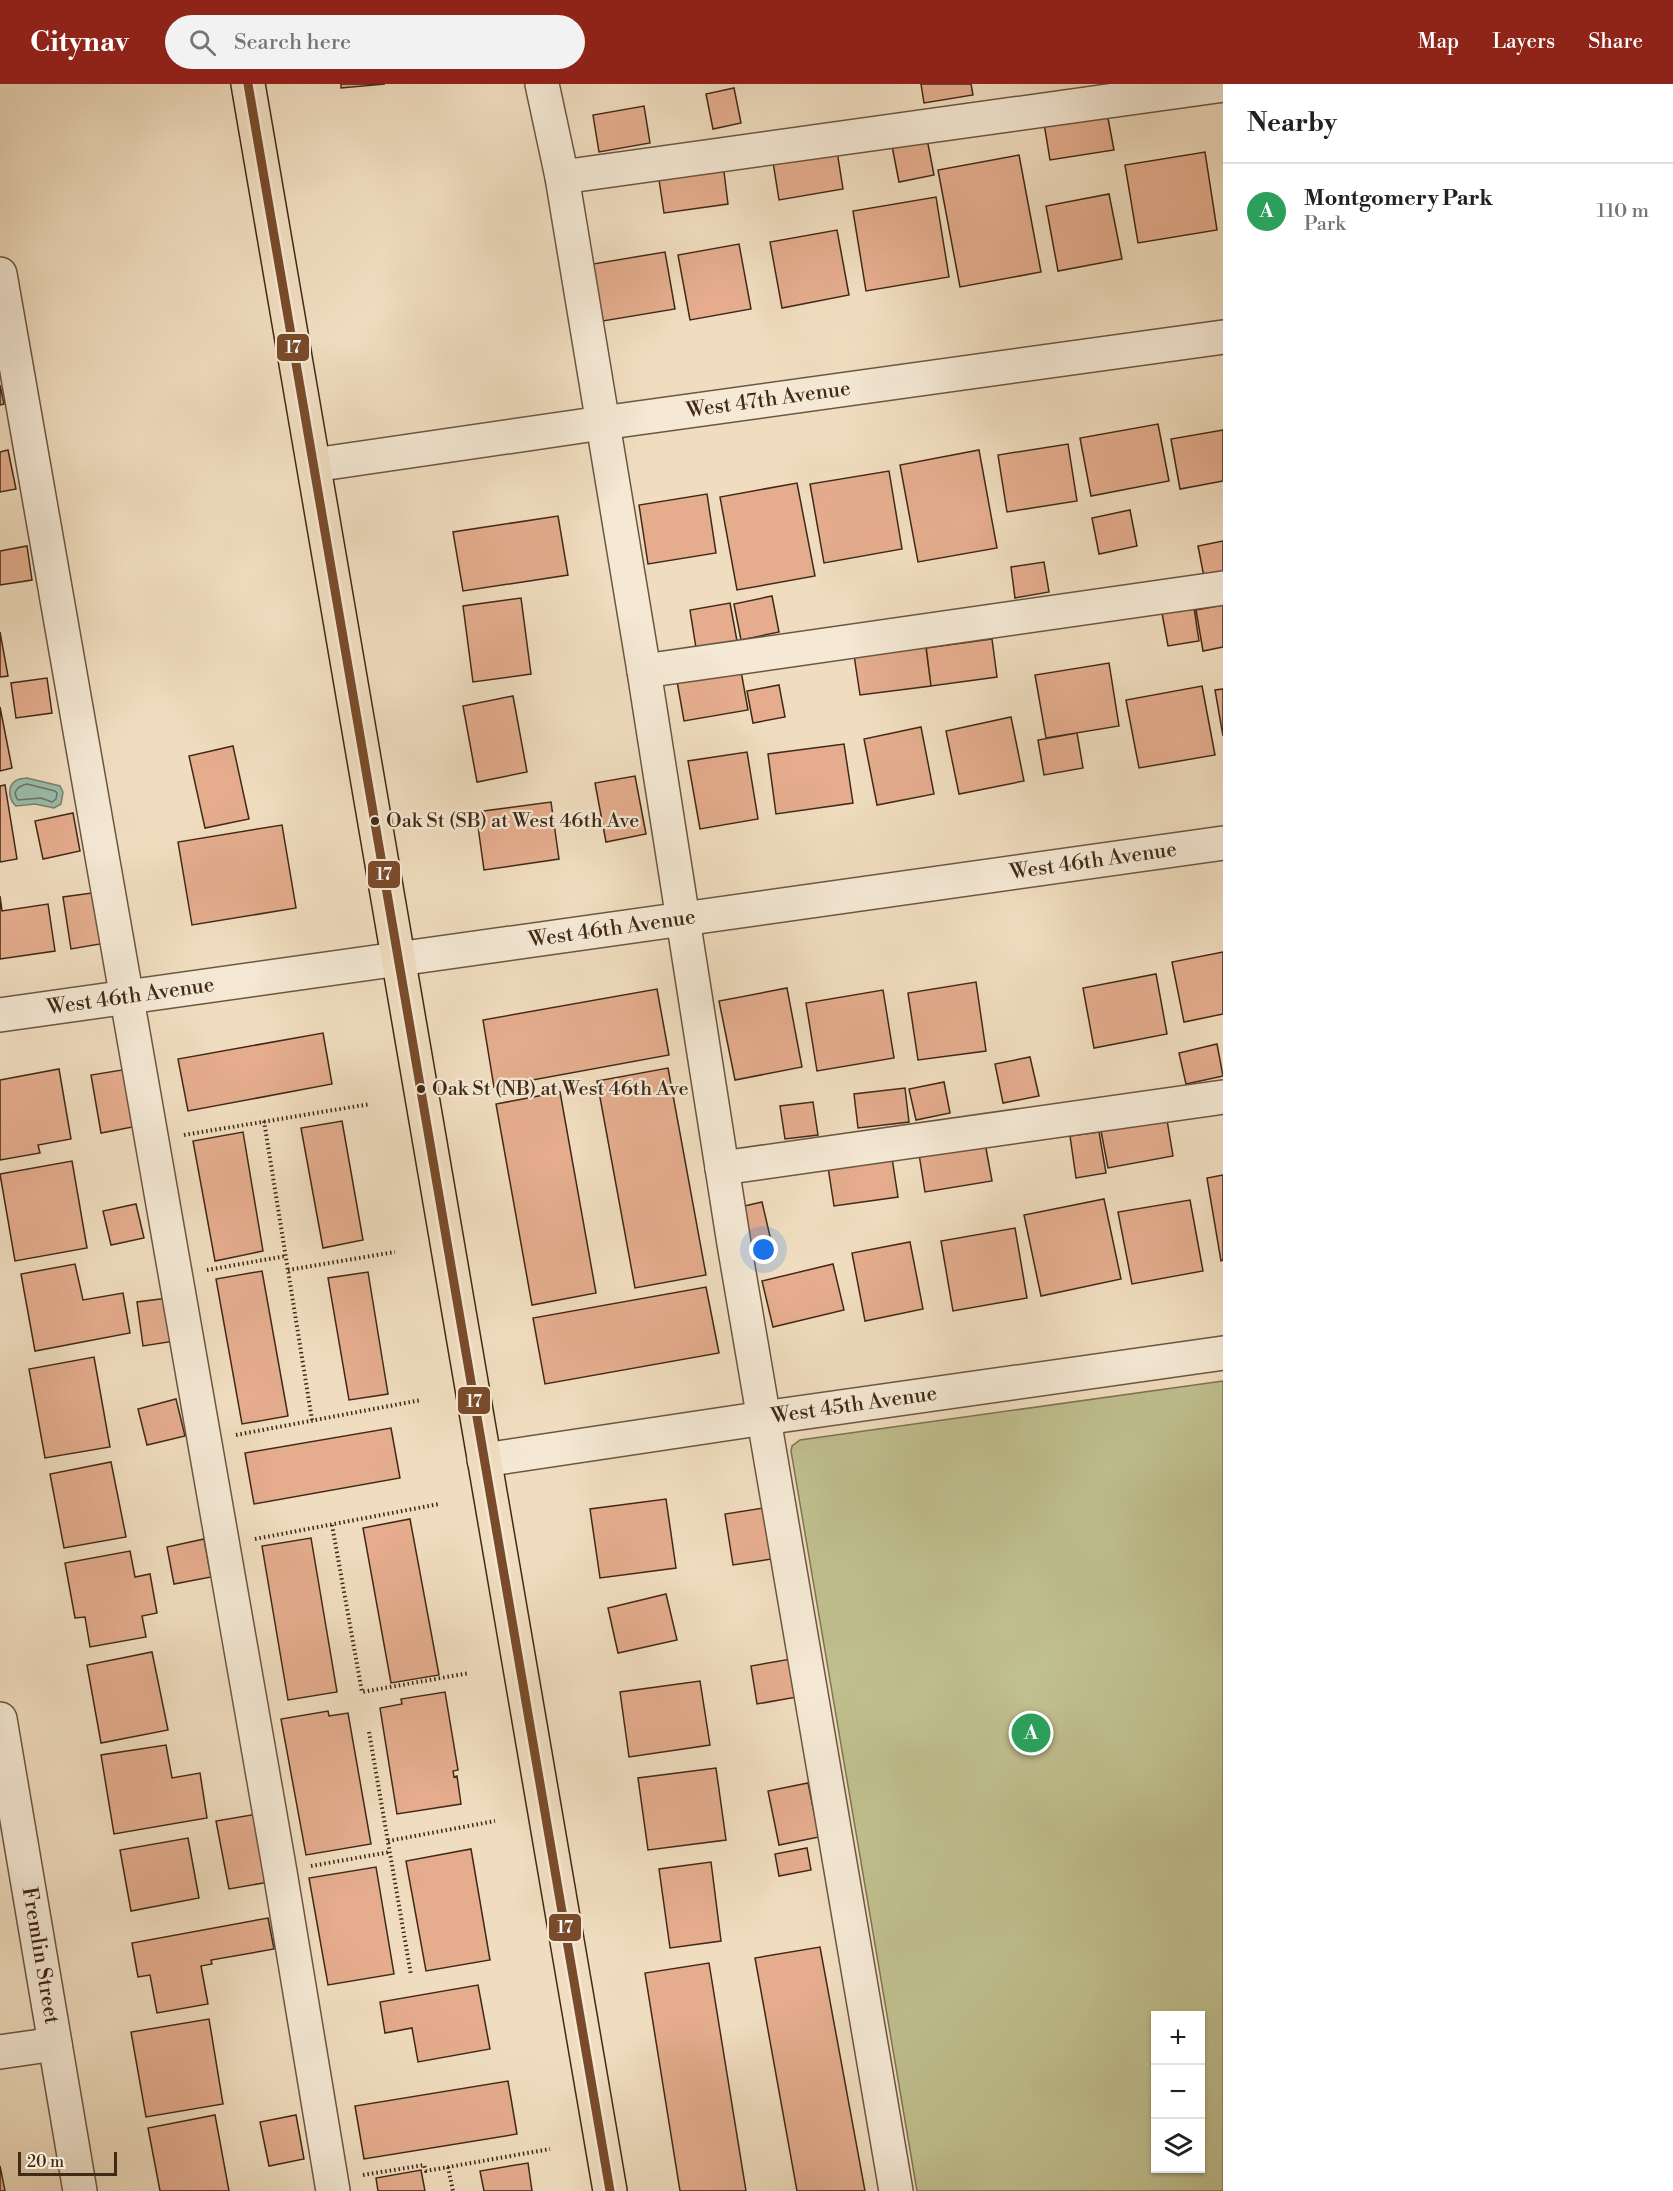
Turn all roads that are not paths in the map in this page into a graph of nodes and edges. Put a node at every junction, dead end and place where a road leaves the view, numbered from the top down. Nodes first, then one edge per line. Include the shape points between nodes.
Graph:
1 (248, 84) edge
2 (542, 84) edge
3 (1223, 85) edge
4 (562, 177) junction
5 (0, 274) edge
6 (1223, 337) edge
7 (602, 423) junction
8 (314, 465) junction
9 (1223, 588) edge
10 (644, 671) junction
11 (1223, 843) edge
12 (682, 918) junction
13 (399, 958) junction
14 (127, 997) junction
15 (0, 1015) edge
16 (1223, 1097) edge
17 (722, 1168) junction
18 (1223, 1353) edge
19 (764, 1418) junction
20 (484, 1460) junction
21 (0, 1719) edge
22 (55, 2044) junction
23 (0, 2052) edge
24 (332, 2186) edge
25 (80, 2191) edge
26 (610, 2191) edge
27 (896, 2191) edge

1 - 8 main road
2 - 4 street
3 - 4 street
4 - 7 street
5 - 14 street
6 - 7 street, West 47th Avenue
7 - 8 street, West 47th Avenue
7 - 10 street
8 - 13 main road
9 - 10 street
10 - 12 street
11 - 12 street, West 46th Avenue
12 - 13 street, West 46th Avenue
12 - 17 street
13 - 14 street, West 46th Avenue
13 - 20 main road
14 - 15 street, West 46th Avenue
14 - 24 street
16 - 17 street
17 - 19 street
18 - 19 street, West 45th Avenue
19 - 20 street, West 45th Avenue
19 - 27 street
20 - 26 main road
21 - 22 street, Fremlin Street
22 - 23 street
22 - 25 street, Fremlin Street

